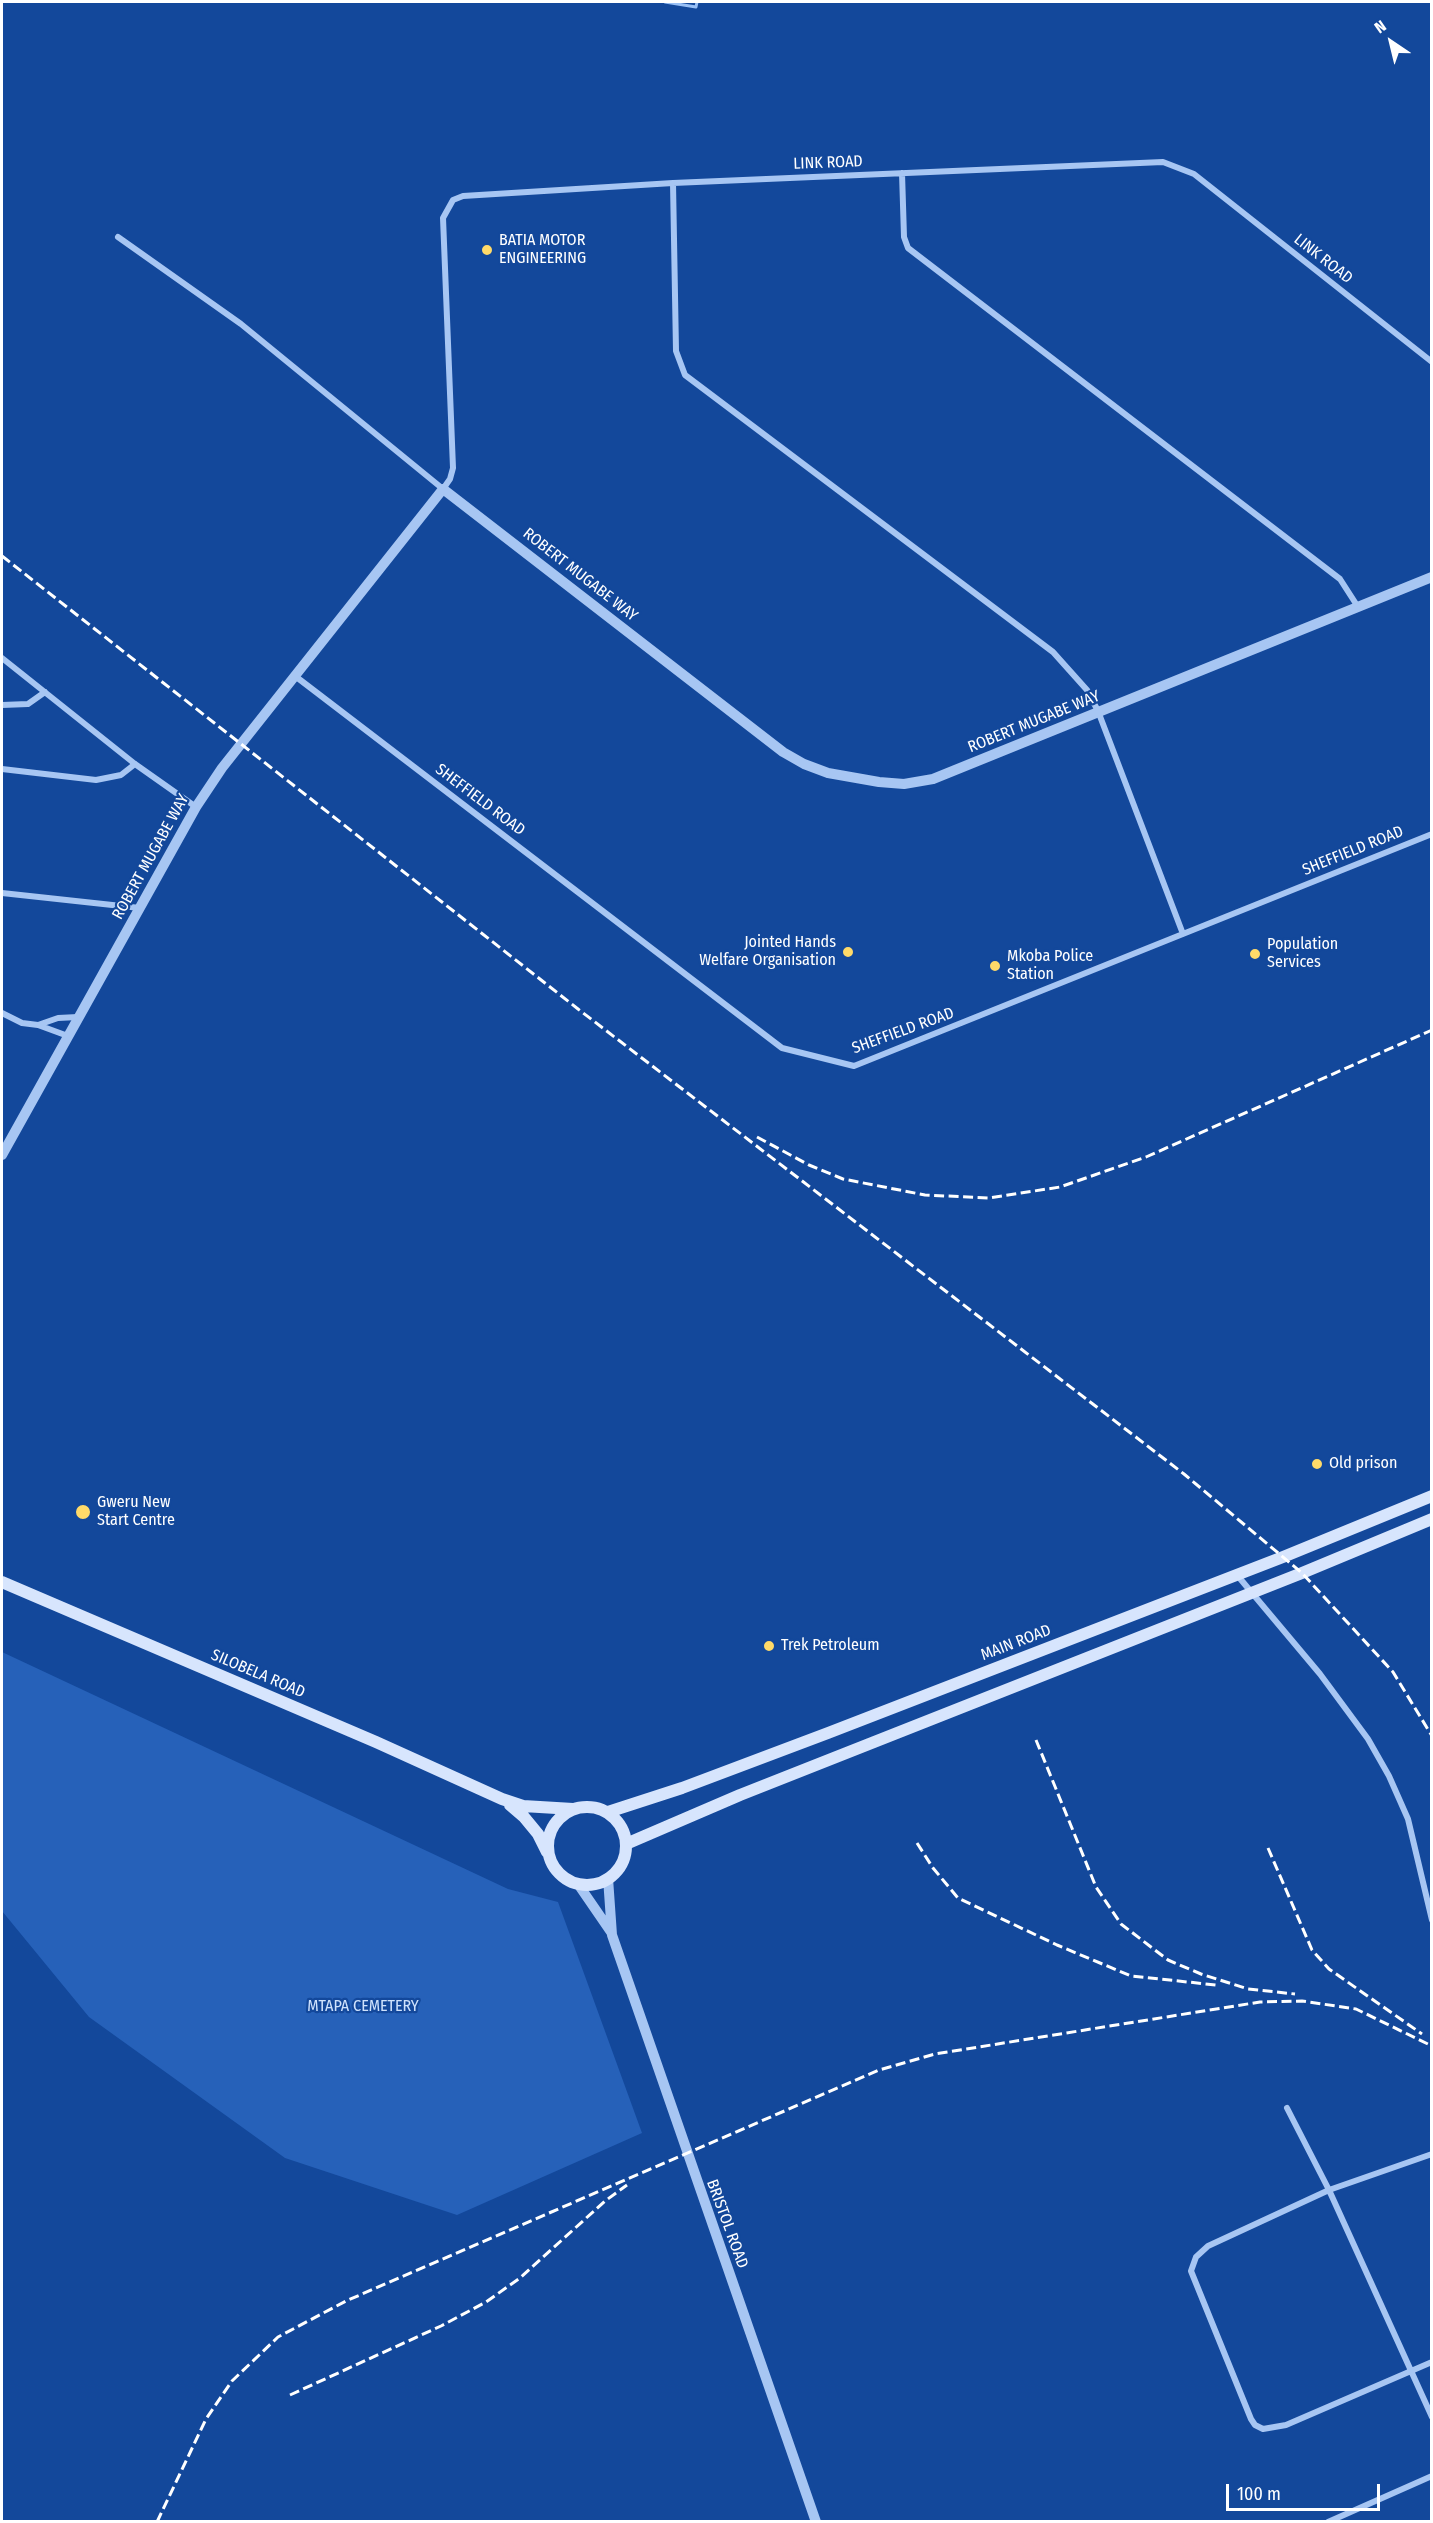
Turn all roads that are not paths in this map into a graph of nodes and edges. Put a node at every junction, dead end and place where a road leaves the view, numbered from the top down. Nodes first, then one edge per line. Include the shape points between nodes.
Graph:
1 (902, 173) junction
2 (673, 183) junction
3 (118, 237) dead end
4 (1431, 362) edge
5 (443, 489) junction
6 (1431, 577) edge
7 (1358, 607) junction
8 (2, 658) edge
9 (295, 676) junction
10 (45, 692) junction
11 (2, 705) edge
12 (1098, 711) junction
13 (135, 764) junction
14 (2, 769) edge
15 (196, 807) junction
16 (1431, 834) edge
17 (2, 893) edge
18 (140, 908) junction
19 (1183, 934) junction
20 (2, 1013) edge
21 (79, 1017) junction
22 (38, 1025) junction
23 (68, 1036) junction
24 (2, 1155) edge
25 (1431, 1496) edge
26 (1431, 1519) edge
27 (1237, 1574) junction
28 (2, 1582) edge
29 (1252, 1592) junction
30 (1071, 1639) junction
31 (1080, 1660) junction
32 (502, 1799) junction
33 (573, 1809) junction
34 (608, 1812) junction
35 (626, 1844) junction
36 (549, 1856) junction
37 (609, 1878) junction
38 (578, 1884) junction
39 (1431, 1920) edge
40 (612, 1935) junction
41 (1287, 2108) dead end
42 (1431, 2154) edge
43 (1329, 2190) junction
44 (1431, 2362) edge
45 (1411, 2370) junction
46 (1431, 2417) edge
47 (1431, 2476) edge
48 (816, 2522) edge
49 (1328, 2522) edge

1 - 2 street, LINK ROAD
1 - 4 street, LINK ROAD via 1162,162 1194,174
1 - 7 street via 904,237 908,248 1340,579
2 - 5 street, LINK ROAD via 463,196 446,208 442,218 453,468
2 - 12 street via 676,351 685,375 1053,652 1087,690
3 - 5 street via 241,324
5 - 9 street, ROBERT MUGABE WAY
5 - 12 street, ROBERT MUGABE WAY via 783,752 828,773 879,782 933,779
6 - 7 street, ROBERT MUGABE WAY
7 - 12 street, ROBERT MUGABE WAY
8 - 10 street
9 - 15 street, ROBERT MUGABE WAY
9 - 19 street, SHEFFIELD ROAD via 782,1048 854,1065
10 - 11 street via 28,704
10 - 13 street
12 - 19 street
13 - 14 street via 121,775 96,780
13 - 15 street
15 - 18 street, ROBERT MUGABE WAY
16 - 19 street, SHEFFIELD ROAD
17 - 18 street
18 - 21 street, ROBERT MUGABE WAY
20 - 22 street via 22,1023
21 - 22 street via 58,1018
21 - 23 street, ROBERT MUGABE WAY
22 - 23 street
23 - 24 street, ROBERT MUGABE WAY
25 - 27 main road, MAIN ROAD
26 - 29 main road
27 - 29 street
27 - 30 main road, MAIN ROAD
28 - 32 main road, SILOBELA ROAD
29 - 31 main road
29 - 39 street via 1327,1683 1384,1767 1408,1819
30 - 31 main road
30 - 34 main road, MAIN ROAD via 682,1788
31 - 35 main road
32 - 33 main road, SILOBELA ROAD via 523,1806
32 - 36 main road, SILOBELA ROAD via 524,1817
33 - 34 main road via 591,1806
33 - 36 main road via 552,1828 547,1846
34 - 35 main road via 623,1829
35 - 37 main road via 625,1857
36 - 38 main road via 559,1874
37 - 38 main road via 591,1885
37 - 40 street, BRISTOL ROAD
38 - 40 street, BRISTOL ROAD
40 - 48 street, BRISTOL ROAD
41 - 43 street
42 - 43 street
43 - 45 street
43 - 45 street via 1208,2246 1196,2257 1191,2271 1251,2419 1263,2429 1286,2425
44 - 45 street
45 - 46 street
47 - 49 street

